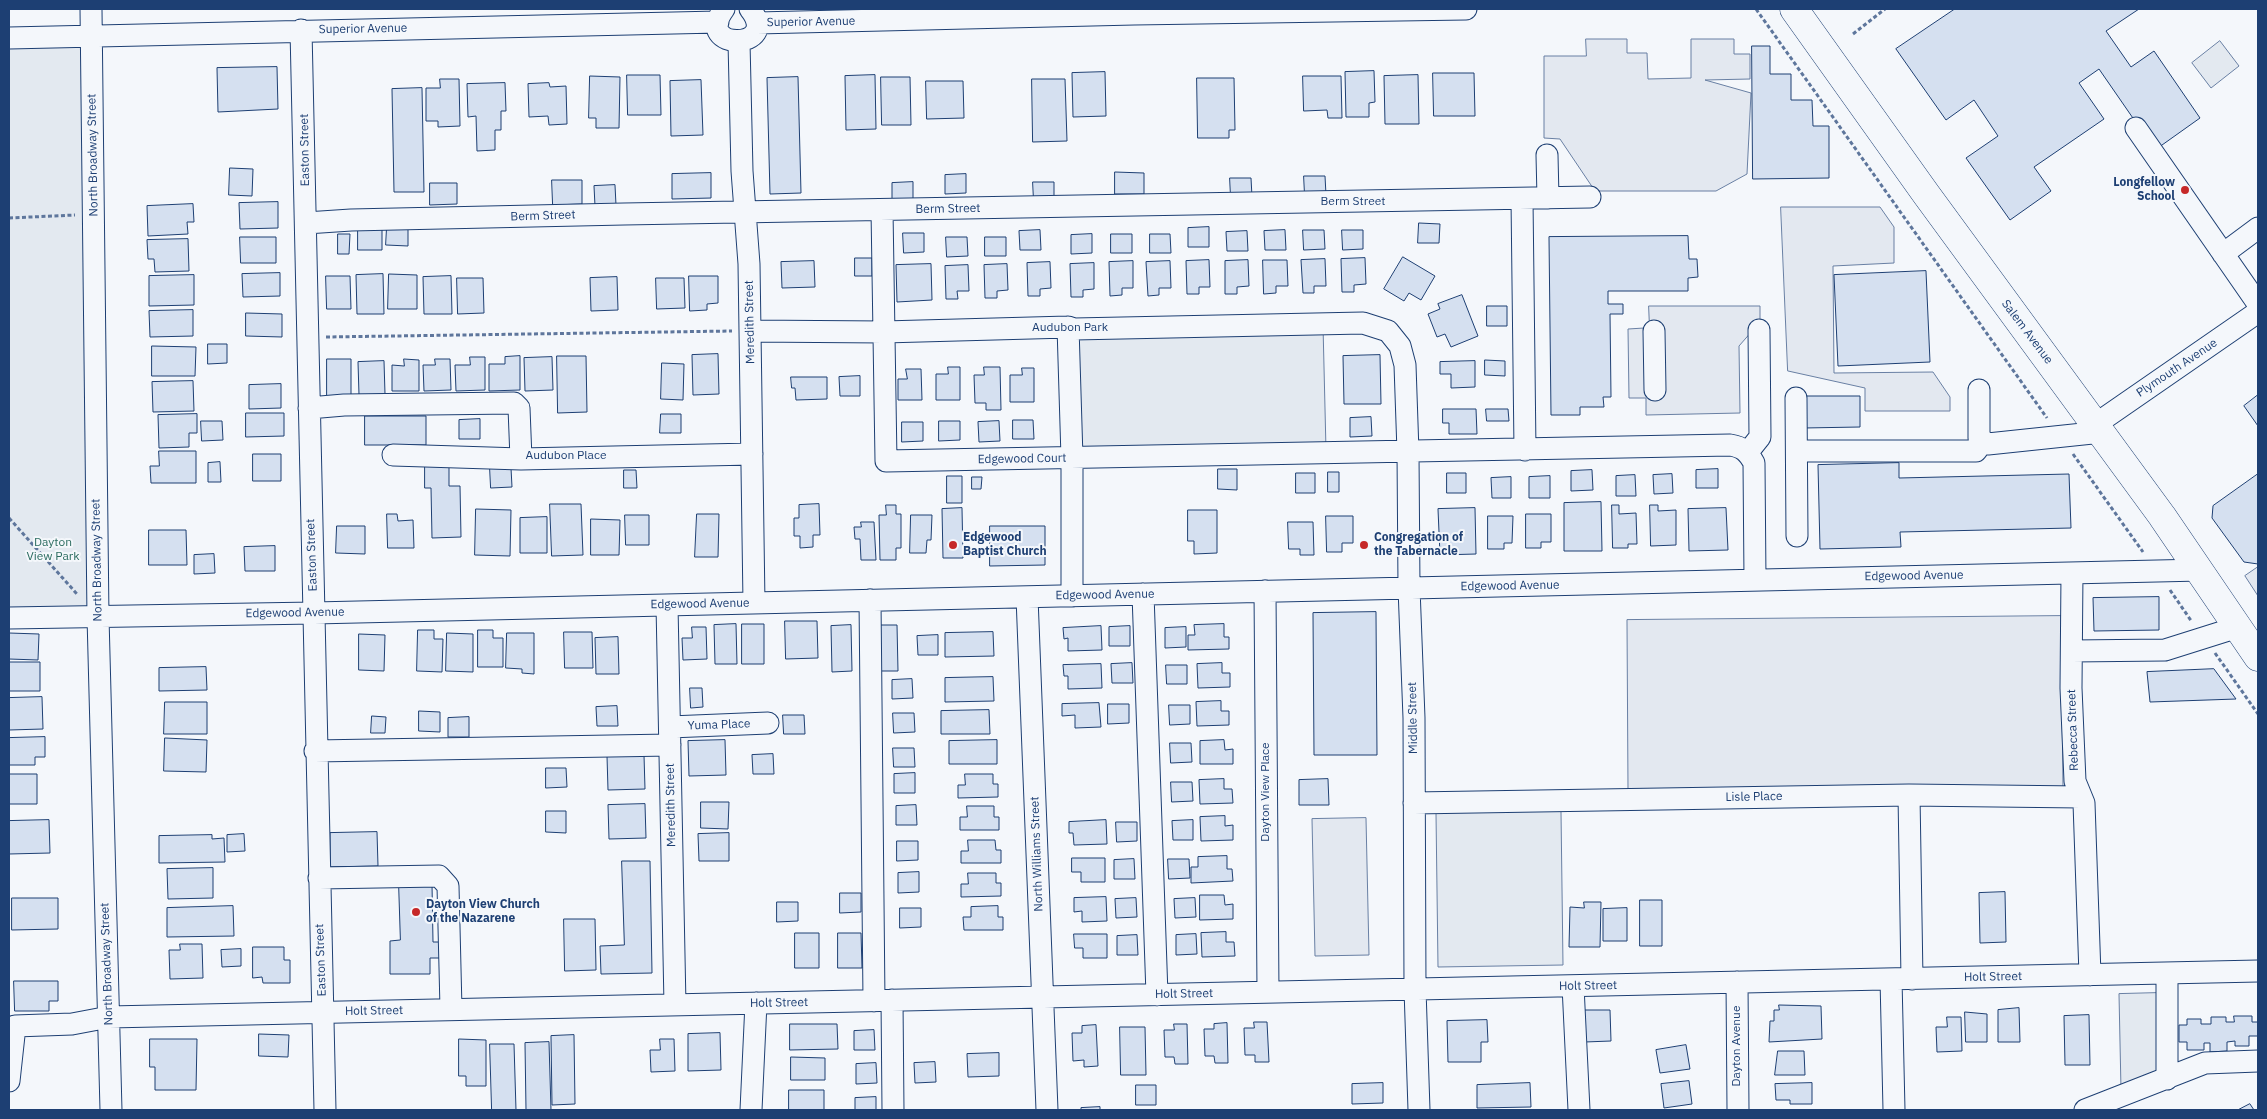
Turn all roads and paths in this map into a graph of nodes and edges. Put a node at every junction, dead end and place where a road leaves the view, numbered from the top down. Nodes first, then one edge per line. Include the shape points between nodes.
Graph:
1 (91, 9) edge
2 (1466, 9) edge
3 (1756, 9) edge
4 (1794, 9) edge
5 (1885, 9) edge
6 (1134, 11) edge
7 (722, 15) edge
8 (754, 16) edge
9 (301, 30) junction
10 (1853, 34) dead end
11 (92, 37) junction
12 (9, 38) edge
13 (739, 42) junction
14 (2136, 128) dead end
15 (1547, 155) dead end
16 (1590, 197) dead end
17 (1522, 198) junction
18 (1548, 198) junction
19 (882, 210) junction
20 (745, 213) junction
21 (93, 214) junction
22 (9, 218) edge
23 (306, 223) junction
24 (2258, 228) edge
25 (2223, 254) junction
26 (2258, 304) edge
27 (2258, 312) edge
28 (1068, 327) junction
29 (1759, 330) dead end
30 (750, 331) junction
31 (1388, 331) joint
32 (1654, 331) dead end
33 (884, 332) junction
34 (308, 337) junction
35 (1655, 390) dead end
36 (1979, 390) dead end
37 (1796, 398) dead end
38 (308, 408) junction
39 (2099, 428) junction
40 (2061, 437) junction
41 (1982, 442) junction
42 (1526, 450) junction
43 (1408, 452) junction
44 (1748, 452) junction
45 (1797, 452) junction
46 (752, 454) junction
47 (393, 455) dead end
48 (521, 458) junction
49 (1072, 458) junction
50 (9, 518) edge
51 (1797, 536) dead end
52 (2149, 560) dead end
53 (2201, 570) junction
54 (2072, 573) junction
55 (1755, 580) junction
56 (2166, 584) dead end
57 (1409, 588) junction
58 (1265, 591) junction
59 (1143, 594) junction
60 (1072, 596) junction
61 (1027, 597) junction
62 (870, 600) junction
63 (754, 603) junction
64 (667, 605) junction
65 (314, 613) junction
66 (98, 617) junction
67 (9, 618) edge
68 (2194, 624) dead end
69 (2238, 627) junction
70 (2211, 648) dead end
71 (2072, 651) junction
72 (2258, 657) edge
73 (2258, 714) edge
74 (768, 723) dead end
75 (670, 736) junction
76 (316, 751) junction
77 (1909, 794) junction
78 (2081, 797) junction
79 (1414, 803) junction
80 (319, 878) junction
81 (2258, 971) edge
82 (2167, 973) junction
83 (2090, 975) junction
84 (1890, 979) junction
85 (1912, 979) junction
86 (1737, 982) junction
87 (1573, 986) junction
88 (1415, 989) junction
89 (1268, 992) junction
90 (1157, 995) junction
91 (1043, 997) junction
92 (883, 1000) junction
93 (756, 1003) junction
94 (675, 1005) junction
95 (450, 1010) junction
96 (323, 1012) junction
97 (109, 1017) junction
98 (2258, 1060) edge
99 (2167, 1079) junction
100 (9, 1081) edge
101 (111, 1110) edge
102 (325, 1110) edge
103 (751, 1110) edge
104 (893, 1110) edge
105 (1047, 1110) edge
106 (1419, 1110) edge
107 (1579, 1110) edge
108 (1738, 1110) edge
109 (1894, 1110) edge
110 (2085, 1110) edge

1 - 11 street, North Broadway Street
2 - 6 street, Superior Avenue
3 - 40 path
4 - 39 main road, Salem Avenue
5 - 10 path
6 - 8 street, Superior Avenue
7 - 9 street, Superior Avenue
7 - 13 street via 719,30 724,37
8 - 13 street via 755,32
9 - 11 street, Superior Avenue
9 - 23 street, Easton Street
11 - 12 street, Superior Avenue
11 - 21 street, North Broadway Street
13 - 20 street, Meredith Street
14 - 25 street
15 - 18 street
16 - 18 street, Berm Street
17 - 18 street, Berm Street
17 - 19 street, Berm Street
17 - 42 street
19 - 20 street, Berm Street
19 - 33 street, Edgewood Court
20 - 23 street, Berm Street
20 - 30 street, Meredith Street
21 - 22 path
21 - 66 street, North Broadway Street
23 - 34 street, Easton Street
24 - 25 street
25 - 26 street
27 - 39 street, Plymouth Avenue
28 - 31 street, Audubon Park via 1363,323
28 - 33 street, Audubon Park
28 - 49 street
29 - 44 street via 1760,437
30 - 33 street, Audubon Park
30 - 34 path
30 - 46 street, Meredith Street
31 - 43 street, Middle Street via 1400,346 1405,365
32 - 35 street
33 - 49 street, Edgewood Court via 886,461
34 - 38 street, Easton Street
36 - 41 street via 1979,438
37 - 45 street
38 - 48 street, Audubon Place via 514,403 519,408
38 - 65 street, Easton Street
39 - 40 street
39 - 53 main road, Salem Avenue
40 - 41 street
40 - 52 path
41 - 45 street via 1976,450
42 - 43 street, Edgewood Court
42 - 44 street, Edgewood Court via 1730,445
43 - 49 street, Edgewood Court
43 - 57 street, Middle Street
44 - 55 street via 1754,463
45 - 51 street
46 - 48 street, Audubon Place
46 - 63 street, Meredith Street
47 - 48 street
49 - 60 street
50 - 66 path
53 - 54 street, Edgewood Avenue
53 - 69 main road, Salem Avenue
54 - 55 street, Edgewood Avenue
54 - 71 street, Rebecca Street
55 - 57 street, Edgewood Avenue
56 - 68 path
57 - 58 street, Edgewood Avenue
57 - 79 street, Middle Street
58 - 59 street, Edgewood Avenue
58 - 89 street, Dayton View Place
59 - 60 street, Edgewood Avenue
59 - 90 street
60 - 61 street, Edgewood Avenue
61 - 62 street, Edgewood Avenue
61 - 91 street, North Williams Street
62 - 63 street, Edgewood Avenue
62 - 92 street
63 - 64 street, Edgewood Avenue
64 - 65 street, Edgewood Avenue
64 - 75 street, Meredith Street
65 - 66 street, Edgewood Avenue
65 - 76 street, Easton Street
66 - 67 street, Edgewood Avenue
66 - 97 street, North Broadway Street
69 - 71 street via 2165,650
69 - 72 main road, Salem Avenue
70 - 73 path
71 - 78 street, Rebecca Street via 2075,781
74 - 75 street, Yuma Place
75 - 76 street, Yuma Place
75 - 94 street, Meredith Street
76 - 80 street, Easton Street
77 - 78 street, Lisle Place
77 - 79 street, Lisle Place
77 - 85 street
78 - 83 street, Rebecca Street via 2084,803
79 - 88 street, Middle Street
80 - 95 street via 439,876 448,886
80 - 96 street, Easton Street
81 - 82 street, Holt Street
82 - 83 street, Holt Street
82 - 99 street
83 - 85 street, Holt Street
84 - 85 street, Holt Street
84 - 86 street, Holt Street
84 - 109 street
86 - 87 street, Holt Street
86 - 108 street, Dayton Avenue
87 - 88 street, Holt Street
87 - 107 street
88 - 89 street, Holt Street
88 - 106 street, Middle Street
89 - 90 street, Holt Street
90 - 91 street, Holt Street
91 - 92 street, Holt Street
91 - 105 street, North Williams Street
92 - 93 street, Holt Street
92 - 104 street
93 - 94 street, Holt Street
93 - 103 street
94 - 95 street, Holt Street
95 - 96 street, Holt Street
96 - 97 street, Holt Street
96 - 102 street, Easton Street
97 - 100 street, Holt Street via 72,1024 16,1026
97 - 101 street, North Broadway Street
98 - 99 street via 2205,1063
99 - 110 street

